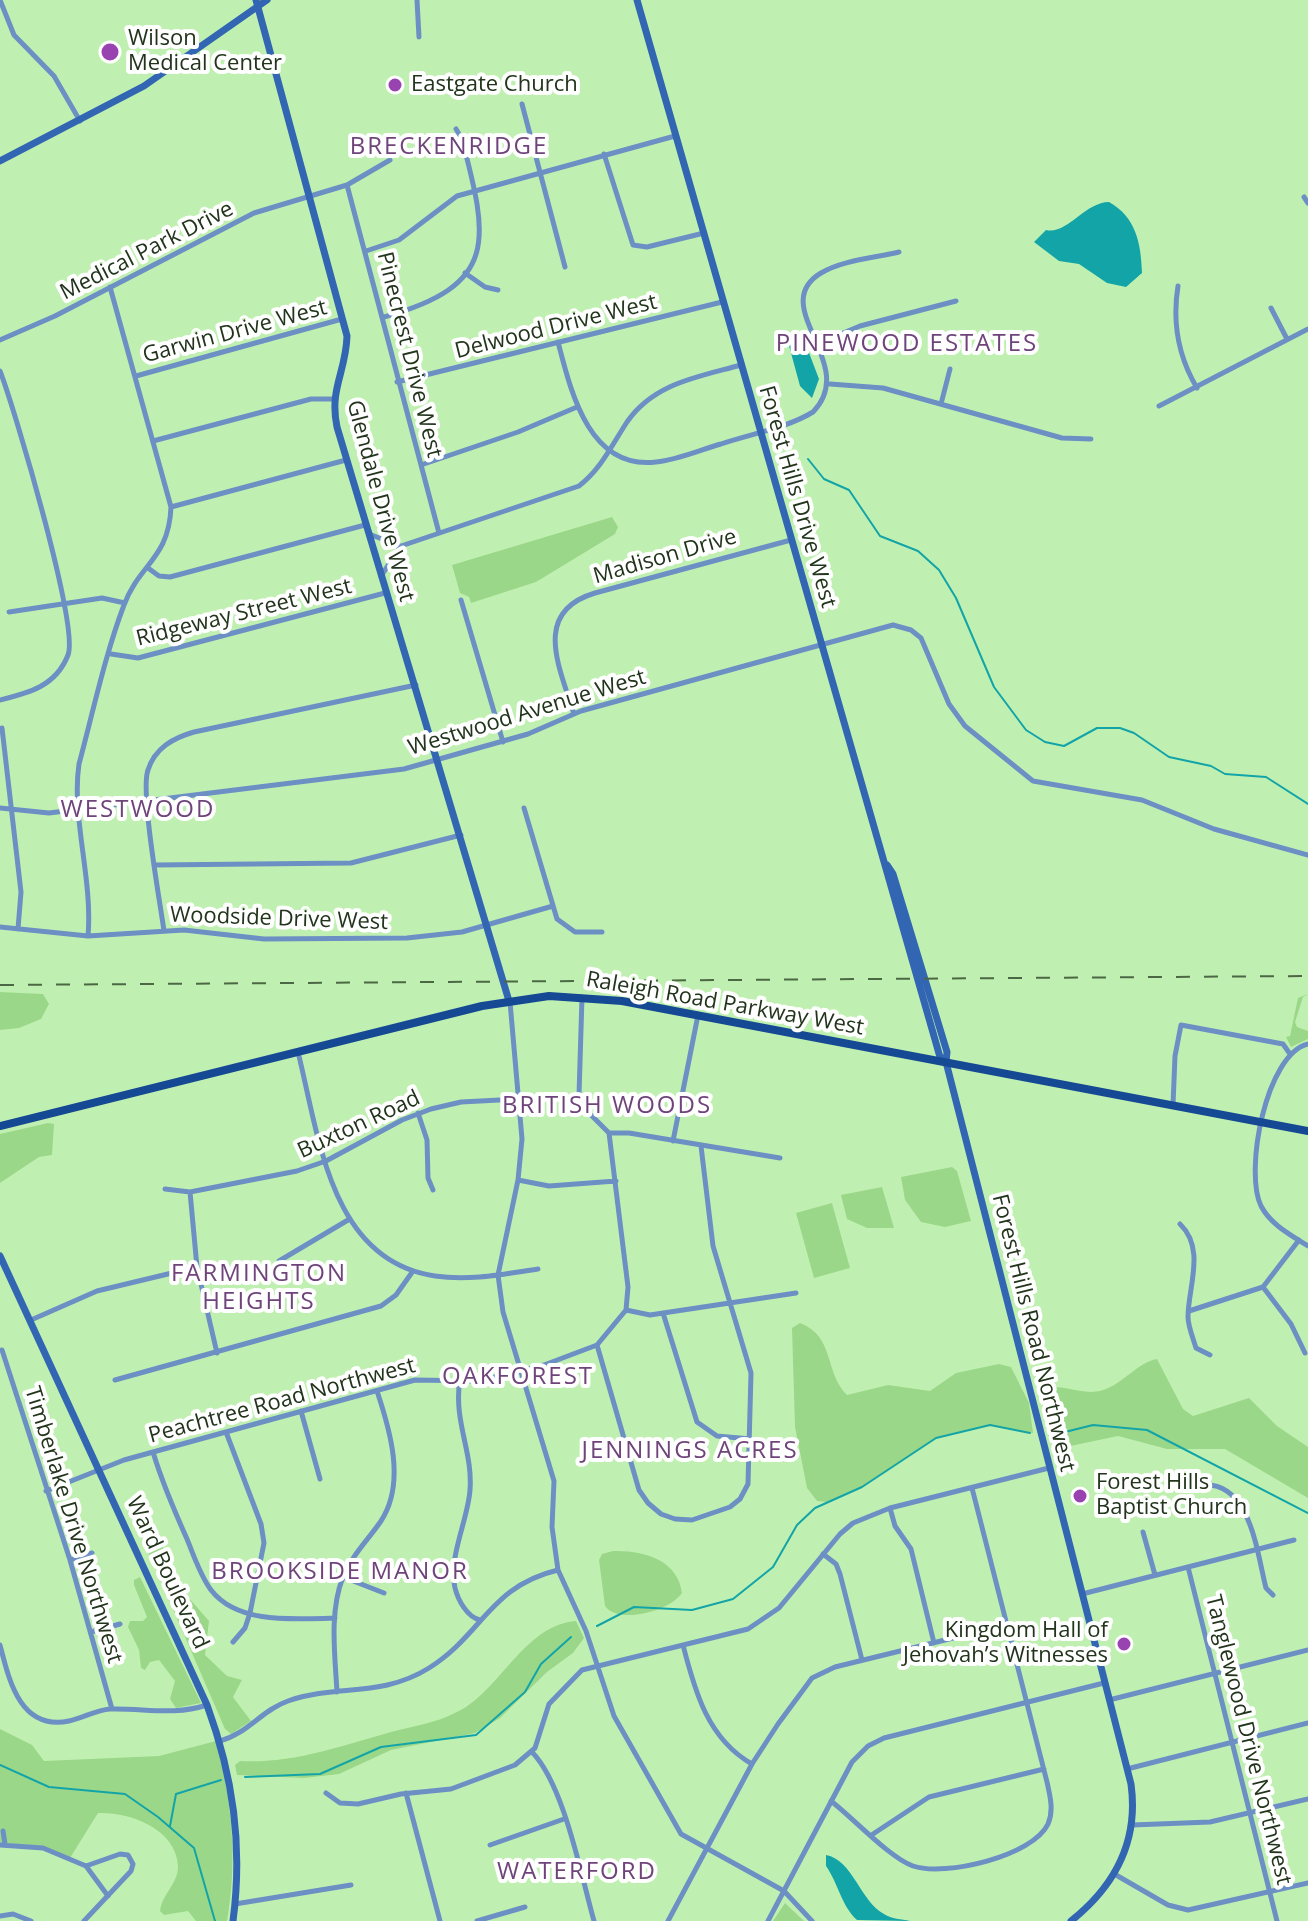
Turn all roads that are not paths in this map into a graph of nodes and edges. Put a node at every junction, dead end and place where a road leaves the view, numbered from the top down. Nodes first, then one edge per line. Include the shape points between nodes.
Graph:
1 (0, 0) edge
2 (267, 0) edge
3 (417, 0) edge
4 (637, 0) edge
5 (257, 3) edge
6 (419, 37) dead end
7 (522, 104) dead end
8 (80, 121) junction
9 (456, 129) dead end
10 (675, 136) junction
11 (604, 154) junction
12 (390, 160) dead end
13 (0, 161) edge
14 (540, 172) junction
15 (347, 185) junction
16 (475, 189) junction
17 (310, 195) junction
18 (704, 233) junction
19 (366, 251) junction
20 (899, 252) dead end
21 (565, 267) dead end
22 (465, 273) junction
23 (1178, 286) dead end
24 (110, 287) junction
25 (498, 290) dead end
26 (956, 301) dead end
27 (722, 302) junction
28 (1271, 308) dead end
29 (384, 317) junction
30 (343, 319) junction
31 (1308, 329) edge
32 (1287, 339) junction
33 (0, 340) edge
34 (558, 342) junction
35 (817, 344) junction
36 (741, 365) junction
37 (950, 369) dead end
38 (0, 371) edge
39 (136, 376) junction
40 (397, 382) junction
41 (830, 384) junction
42 (1197, 388) junction
43 (332, 399) junction
44 (941, 404) junction
45 (1159, 406) dead end
46 (577, 407) junction
47 (759, 431) junction
48 (1091, 439) dead end
49 (153, 441) junction
50 (610, 449) junction
51 (346, 460) junction
52 (421, 465) junction
53 (171, 507) junction
54 (367, 529) junction
55 (439, 533) junction
56 (791, 540) junction
57 (401, 546) junction
58 (148, 568) junction
59 (381, 576) junction
60 (385, 593) junction
61 (461, 600) dead end
62 (125, 603) junction
63 (65, 606) junction
64 (9, 612) dead end
65 (820, 643) junction
66 (111, 654) junction
67 (417, 685) junction
68 (0, 700) edge
69 (574, 714) junction
70 (2, 728) edge
71 (503, 742) junction
72 (440, 761) junction
73 (147, 800) junction
74 (0, 808) edge
75 (524, 808) dead end
76 (80, 809) junction
77 (12, 810) junction
78 (461, 835) junction
79 (1308, 855) edge
80 (155, 865) junction
81 (553, 906) junction
82 (488, 925) junction
83 (0, 927) edge
84 (18, 929) junction
85 (164, 931) junction
86 (602, 932) dead end
87 (88, 936) junction
88 (582, 996) junction
89 (509, 1001) junction
90 (698, 1015) junction
91 (1308, 1044) edge
92 (298, 1051) junction
93 (1290, 1054) junction
94 (946, 1062) junction
95 (519, 1099) junction
96 (1173, 1105) junction
97 (418, 1113) junction
98 (1264, 1122) junction
99 (0, 1126) edge
100 (1308, 1131) edge
101 (609, 1133) junction
102 (673, 1141) junction
103 (701, 1146) junction
104 (780, 1158) dead end
105 (326, 1161) junction
106 (518, 1180) junction
107 (616, 1181) junction
108 (165, 1189) dead end
109 (433, 1190) dead end
110 (190, 1192) junction
111 (348, 1220) junction
112 (1180, 1224) dead end
113 (1299, 1240) junction
114 (1308, 1246) edge
115 (0, 1256) edge
116 (279, 1261) dead end
117 (197, 1267) junction
118 (538, 1269) dead end
119 (413, 1271) junction
120 (498, 1275) junction
121 (1263, 1287) junction
122 (796, 1293) dead end
123 (731, 1302) junction
124 (626, 1310) junction
125 (1189, 1311) junction
126 (663, 1313) junction
127 (31, 1320) junction
128 (597, 1345) junction
129 (2, 1350) edge
130 (217, 1353) junction
131 (1305, 1353) dead end
132 (1210, 1355) dead end
133 (521, 1372) junction
134 (460, 1379) junction
135 (115, 1380) dead end
136 (377, 1391) junction
137 (301, 1411) junction
138 (226, 1432) junction
139 (751, 1439) junction
140 (153, 1452) junction
141 (1049, 1468) junction
142 (99, 1469) junction
143 (320, 1479) dead end
144 (1201, 1485) dead end
145 (972, 1488) junction
146 (46, 1491) junction
147 (890, 1508) junction
148 (1143, 1532) dead end
149 (1294, 1540) dead end
150 (1256, 1550) junction
151 (92, 1553) dead end
152 (823, 1554) junction
153 (70, 1560) junction
154 (1188, 1567) junction
155 (558, 1570) junction
156 (1155, 1575) junction
157 (343, 1577) junction
158 (384, 1593) dead end
159 (1081, 1595) junction
160 (1273, 1595) dead end
161 (250, 1613) junction
162 (335, 1618) junction
163 (480, 1620) junction
164 (120, 1624) dead end
165 (1006, 1625) junction
166 (91, 1632) junction
167 (233, 1642) dead end
168 (934, 1643) junction
169 (0, 1645) edge
170 (683, 1645) junction
171 (1308, 1650) edge
172 (862, 1660) junction
173 (596, 1666) junction
174 (1216, 1674) junction
175 (1104, 1683) junction
176 (337, 1693) junction
177 (1108, 1701) junction
178 (1027, 1702) junction
179 (207, 1705) junction
180 (112, 1709) junction
181 (1308, 1723) edge
182 (220, 1741) junction
183 (1232, 1742) junction
184 (532, 1752) junction
185 (752, 1764) junction
186 (1044, 1769) junction
187 (1127, 1769) junction
188 (326, 1793) dead end
189 (406, 1793) junction
190 (1308, 1799) edge
191 (831, 1801) junction
192 (1250, 1814) junction
193 (564, 1819) junction
194 (1132, 1825) junction
195 (3, 1831) dead end
196 (873, 1834) junction
197 (3, 1845) edge
198 (490, 1845) dead end
199 (706, 1849) junction
200 (86, 1866) junction
201 (1116, 1875) junction
202 (1308, 1883) edge
203 (351, 1885) dead end
204 (784, 1891) junction
205 (1271, 1893) junction
206 (108, 1896) junction
207 (235, 1904) junction
208 (525, 1907) dead end
209 (0, 1916) edge
210 (31, 1921) edge
211 (84, 1921) edge
212 (233, 1921) edge
213 (440, 1921) edge
214 (477, 1921) edge
215 (594, 1921) edge
216 (668, 1921) edge
217 (768, 1921) edge
218 (812, 1921) edge
219 (1071, 1921) edge
220 (1277, 1921) edge

1 - 8 street via 14,35 54,76
2 - 5 main road
3 - 6 street
4 - 10 main road, Forest Hills Drive West
5 - 8 main road via 165,73
5 - 17 main road, Glendale Drive West
7 - 14 street
8 - 13 main road
9 - 16 street
10 - 11 street
10 - 18 main road, Forest Hills Drive West
11 - 14 street
11 - 18 street via 633,245 647,247
12 - 15 street, Medical Park Drive
14 - 16 street
14 - 21 street
15 - 17 street, Medical Park Drive
15 - 19 street, Pinecrest Drive West
16 - 19 street via 449,200 399,240
16 - 22 street via 481,234
17 - 24 street, Medical Park Drive via 254,213
17 - 30 main road, Glendale Drive West
18 - 27 main road, Forest Hills Drive West
19 - 29 street, Pinecrest Drive West
20 - 35 street via 835,267 810,284 804,297 805,318
22 - 25 street
22 - 29 street via 427,305
23 - 42 street via 1175,315 1181,358
24 - 33 street, Medical Park Drive
24 - 39 street
26 - 35 street via 860,326
27 - 34 street, Delwood Drive West
27 - 36 main road, Forest Hills Drive West
28 - 32 street
29 - 40 street, Pinecrest Drive West
30 - 39 street, Garwin Drive West
30 - 43 main road, Glendale Drive West via 347,347
31 - 32 street
32 - 42 street
34 - 40 street, Delwood Drive West
34 - 46 street
35 - 41 street
36 - 47 main road, Forest Hills Drive West
36 - 50 street via 658,392 632,415
37 - 44 street
38 - 63 street
39 - 49 street
40 - 52 street, Pinecrest Drive West
41 - 44 street via 883,388
41 - 47 street via 813,412
42 - 45 street
43 - 49 street via 311,399
43 - 51 main road, Glendale Drive West
44 - 48 street via 1062,438
46 - 50 street via 593,436
46 - 52 street
47 - 50 street via 654,463
47 - 56 main road, Forest Hills Drive West
49 - 53 street
50 - 55 street via 590,477 570,490
51 - 53 street
51 - 54 main road, Glendale Drive West
52 - 55 street, Pinecrest Drive West
53 - 58 street via 166,543
54 - 57 street
54 - 58 street via 170,577
54 - 59 main road, Glendale Drive West
55 - 57 street
56 - 65 main road, Forest Hills Drive West
56 - 69 street, Madison Drive via 572,603 559,619 555,644
57 - 59 street
58 - 62 street
59 - 60 main road, Glendale Drive West
60 - 66 street, Ridgeway Street West via 138,658
60 - 67 main road, Glendale Drive West
61 - 71 street
62 - 63 street via 102,598
62 - 66 street
63 - 64 street
63 - 68 street via 70,645 58,672 37,690
65 - 69 street, Westwood Avenue West
65 - 79 street, Westwood Avenue West via 887,625 911,630 927,646 942,690 960,720 1025,776 1047,786 1142,800 1214,829
65 - 94 main road, Forest Hills Drive West via 931,998
66 - 76 street via 79,764
67 - 72 main road, Glendale Drive West
67 - 73 street via 176,737 147,770
69 - 71 street, Westwood Avenue West
70 - 77 street
71 - 72 street, Westwood Avenue West
72 - 73 street, Westwood Avenue West
72 - 78 main road, Glendale Drive West
73 - 76 street, Westwood Avenue West
73 - 80 street
74 - 77 street, Westwood Avenue West
75 - 81 street
76 - 77 street, Westwood Avenue West
76 - 87 street
77 - 84 street via 21,892
78 - 80 street via 351,863
78 - 82 main road, Glendale Drive West
80 - 85 street
81 - 82 street, Woodside Drive West
81 - 86 street via 568,930
82 - 85 street, Woodside Drive West via 407,938 264,939
82 - 89 main road, Glendale Drive West
83 - 84 street, Woodside Drive West
84 - 87 street, Woodside Drive West
85 - 87 street, Woodside Drive West
88 - 89 main road, Raleigh Road Parkway West
88 - 90 main road, Raleigh Road Parkway West
88 - 101 street via 579,1095 584,1108
89 - 92 main road, Raleigh Road Parkway West
89 - 95 street
90 - 94 main road, Raleigh Road Parkway West
90 - 102 street
91 - 93 street
92 - 99 main road, Raleigh Road Parkway West
92 - 105 street
93 - 96 street via 1283,1044 1181,1025
93 - 98 street via 1271,1081
94 - 96 main road, Raleigh Road Parkway West
94 - 141 main road, Forest Hills Road Northwest
95 - 97 street, Buxton Road via 461,1102
95 - 106 street
96 - 98 main road, Raleigh Road Parkway West
97 - 105 street, Buxton Road
97 - 109 street
98 - 100 main road, Raleigh Road Parkway West
98 - 113 street via 1254,1173 1256,1192 1271,1220
101 - 102 street
101 - 107 street
102 - 103 street
103 - 104 street
103 - 123 street via 713,1246
105 - 110 street, Buxton Road
105 - 111 street
106 - 107 street via 549,1186
106 - 120 street
107 - 124 street
108 - 110 street, Buxton Road
110 - 117 street
111 - 116 street
111 - 119 street via 379,1252
112 - 125 street via 1187,1230 1195,1265
113 - 114 street
113 - 121 street
115 - 127 main road, Ward Boulevard
117 - 127 street via 97,1291
117 - 130 street
118 - 120 street
119 - 120 street via 457,1278
119 - 130 street via 381,1306
120 - 133 street
121 - 125 street
121 - 131 street
122 - 123 street
123 - 126 street
123 - 139 street via 751,1373
124 - 126 street
124 - 128 street
125 - 132 street via 1196,1348
126 - 139 street via 697,1422 713,1435
127 - 142 main road, Ward Boulevard
128 - 133 street, Peachtree Road Northwest
128 - 139 street via 639,1490 661,1514 692,1520 737,1502 748,1484
129 - 146 street, Timberlake Drive Northwest
130 - 135 street
133 - 134 street, Peachtree Road Northwest via 479,1381
133 - 155 street via 554,1481 552,1536
134 - 136 street, Peachtree Road Northwest via 429,1378
134 - 163 street via 457,1416 470,1491 454,1584 461,1603
136 - 137 street, Peachtree Road Northwest
136 - 157 street via 392,1443 388,1508
137 - 138 street, Peachtree Road Northwest
137 - 143 street
138 - 140 street, Peachtree Road Northwest
138 - 161 street via 263,1533
140 - 142 street, Peachtree Road Northwest
140 - 161 street via 206,1581 218,1597
141 - 145 street
141 - 159 main road, Forest Hills Road Northwest
142 - 146 street, Peachtree Road Northwest
142 - 179 main road, Ward Boulevard
144 - 150 street via 1239,1501
145 - 147 street
145 - 165 street
146 - 153 street, Timberlake Drive Northwest
147 - 152 street via 853,1523
147 - 168 street via 911,1549
148 - 156 street
149 - 150 street
150 - 154 street
150 - 160 street via 1266,1588
151 - 153 street
152 - 170 street via 760,1623 727,1637
152 - 172 street via 840,1574
153 - 166 street, Timberlake Drive Northwest
154 - 156 street
154 - 174 street, Tanglewood Drive Northwest
155 - 163 street via 510,1589
155 - 173 street
156 - 159 street
157 - 158 street
157 - 162 street
159 - 175 main road, Forest Hills Road Northwest
161 - 162 street
161 - 167 street
162 - 176 street
163 - 176 street via 446,1656 416,1675 373,1690
164 - 166 street
165 - 168 street
165 - 178 street
166 - 180 street, Timberlake Drive Northwest
168 - 172 street
169 - 180 street via 15,1696 35,1716 63,1722
170 - 173 street
170 - 185 street via 700,1703 718,1735
171 - 174 street
172 - 185 street via 812,1678
173 - 184 street via 572,1676 554,1696
173 - 199 street via 614,1716 678,1829
174 - 177 street
174 - 183 street, Tanglewood Drive Northwest
175 - 177 main road, Forest Hills Road Northwest
175 - 178 street
176 - 182 street via 285,1702 238,1735
177 - 187 main road, Forest Hills Road Northwest
178 - 186 street
178 - 191 street via 873,1742 852,1762
179 - 180 street via 173,1713
179 - 182 main road, Ward Boulevard
181 - 183 street
182 - 207 main road, Ward Boulevard via 236,1818
183 - 187 street
183 - 192 street, Tanglewood Drive Northwest
184 - 189 street via 515,1765 451,1789
184 - 193 street via 548,1772
185 - 199 street
186 - 196 street via 929,1797
186 - 196 street via 1049,1822 1033,1843 1011,1853 956,1867 926,1868 893,1856
187 - 194 main road, Forest Hills Road Northwest
188 - 189 street via 353,1805
189 - 213 street
190 - 192 street
191 - 196 street
191 - 204 street
192 - 194 street via 1200,1823
192 - 205 street, Tanglewood Drive Northwest
193 - 198 street
193 - 215 street
194 - 201 main road, Forest Hills Road Northwest
195 - 197 street
197 - 200 street via 43,1848
199 - 204 street
199 - 216 street
200 - 206 street
200 - 206 street via 123,1854 132,1862 131,1871
201 - 205 street via 1168,1905 1188,1910
201 - 219 main road, Forest Hills Road Northwest
202 - 205 street
203 - 207 street
204 - 217 street
204 - 218 street
205 - 220 street, Tanglewood Drive Northwest
206 - 211 street
207 - 212 main road, Ward Boulevard
208 - 214 street
209 - 210 street via 13,1914

